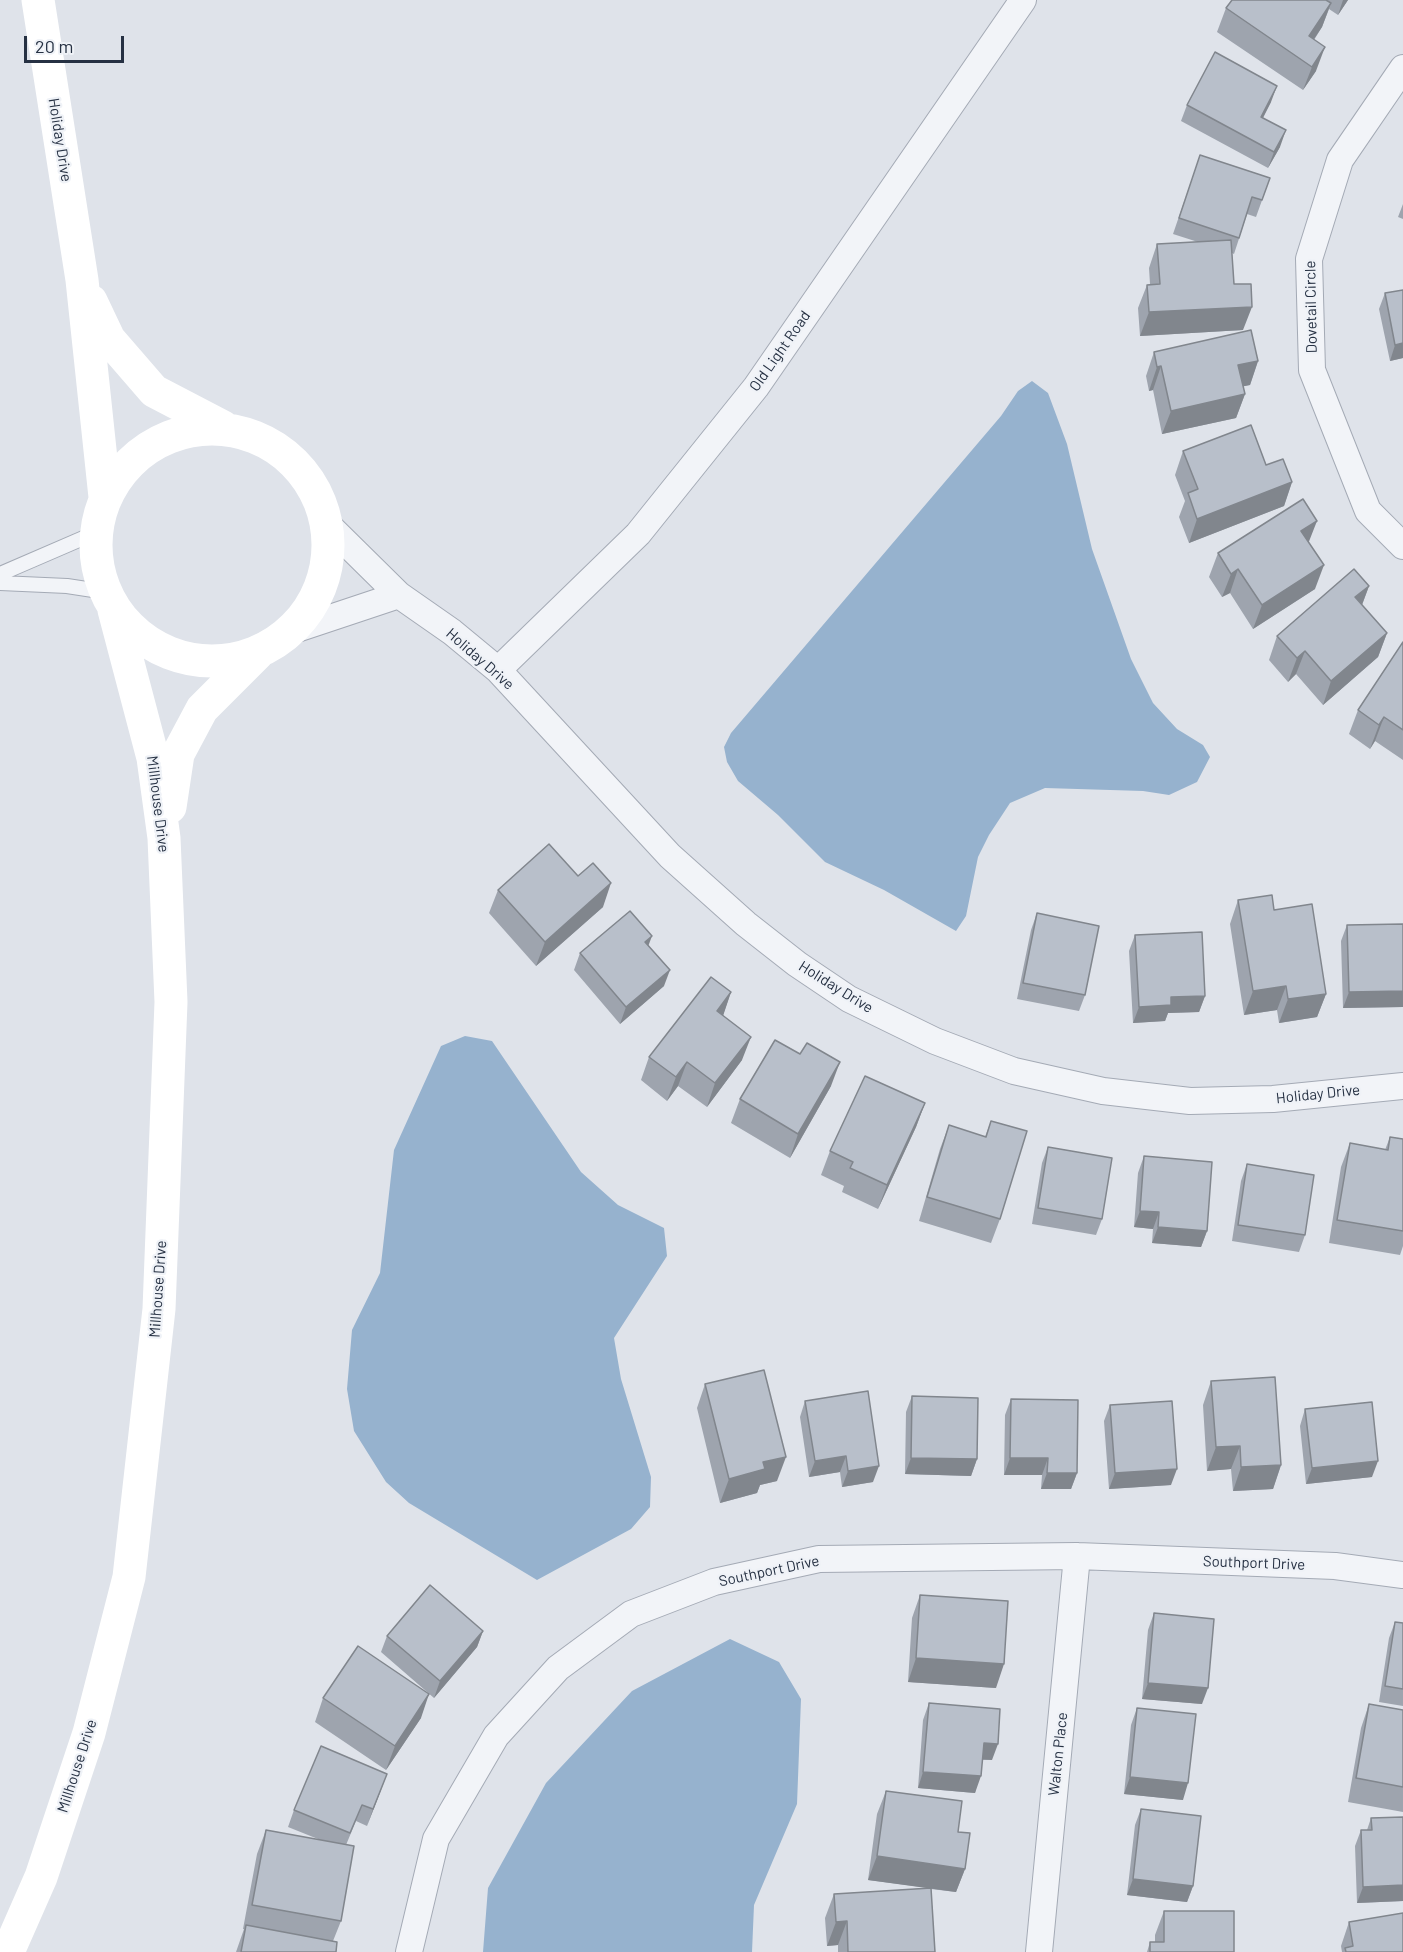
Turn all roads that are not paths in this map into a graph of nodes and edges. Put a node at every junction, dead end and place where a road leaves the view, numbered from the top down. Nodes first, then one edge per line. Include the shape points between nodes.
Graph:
1 (38, 0) edge
2 (1023, 0) edge
3 (1403, 68) edge
4 (82, 280) junction
5 (225, 428) junction
6 (105, 497) junction
7 (327, 524) junction
8 (95, 533) junction
9 (1403, 546) edge
10 (0, 574) edge
11 (0, 583) edge
12 (399, 595) junction
13 (110, 601) junction
14 (291, 631) junction
15 (258, 653) junction
16 (498, 670) junction
17 (164, 838) junction
18 (1403, 1086) edge
19 (1077, 1556) junction
20 (1403, 1575) edge
21 (8, 1952) edge
22 (409, 1952) edge
23 (1039, 1952) edge

1 - 4 main road, Holiday Drive
2 - 16 street, Old Light Road via 756,387 638,534
3 - 9 street, Dovetail Circle via 1340,160 1309,259 1312,370 1368,511
4 - 5 main road, Holiday Drive via 109,339 154,392
4 - 6 main road, Holiday Drive
5 - 6 main road via 188,430 154,443 124,466
5 - 7 main road via 261,438 292,459 315,489
6 - 8 main road, Millhouse Drive
7 - 12 street, Holiday Drive
7 - 14 main road via 328,562 316,600
8 - 10 lane
8 - 13 main road, Millhouse Drive via 98,573
11 - 13 lane via 67,586
12 - 14 street
12 - 16 street, Holiday Drive
13 - 15 main road via 142,640 179,658 219,663
13 - 17 main road, Millhouse Drive via 153,758
14 - 15 main road
15 - 17 main road via 202,709 178,754
16 - 18 street, Holiday Drive via 670,856 746,924 849,999 935,1041 1014,1071 1103,1091 1190,1101 1273,1100
17 - 21 main road, Millhouse Drive via 171,1002 159,1309 129,1577 89,1733 41,1877
19 - 20 street, Southport Drive via 1335,1566
19 - 22 street, Southport Drive via 819,1559 714,1582 632,1614 558,1668 496,1736 436,1839
19 - 23 street, Walton Place

